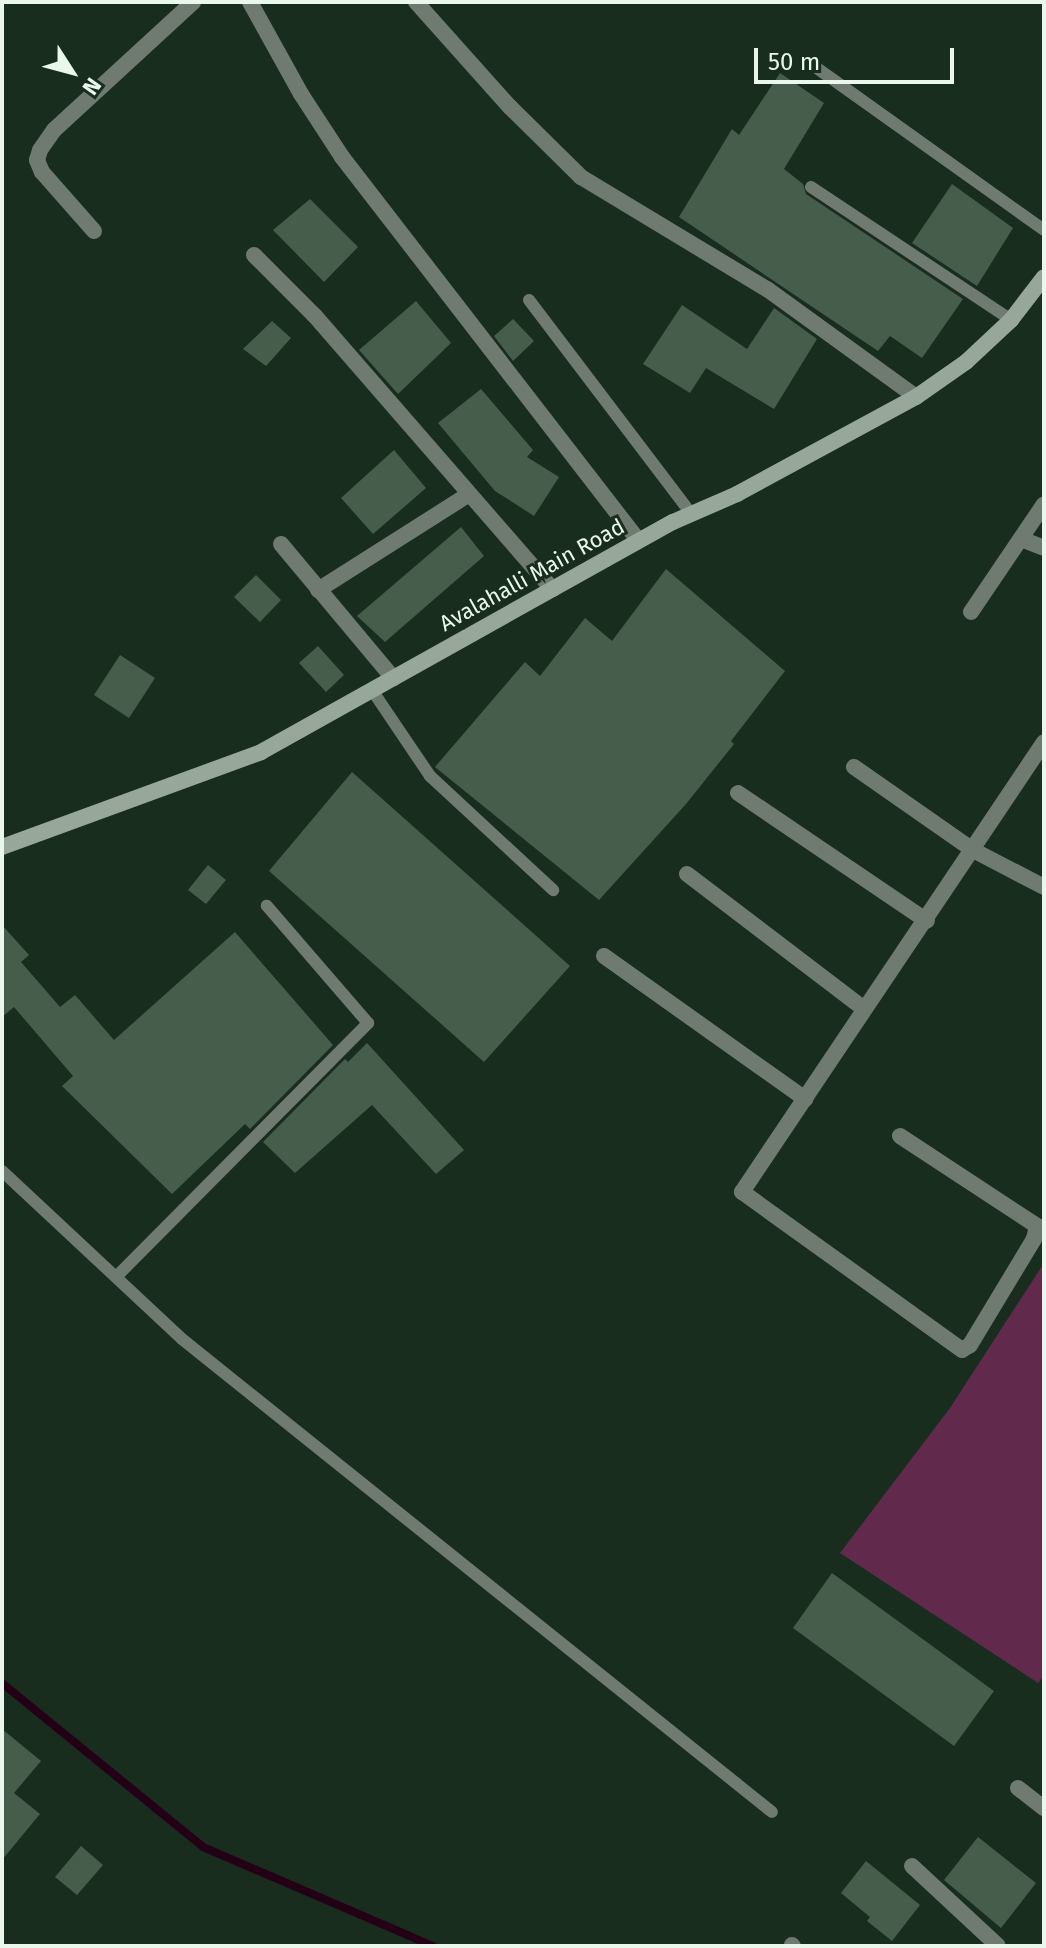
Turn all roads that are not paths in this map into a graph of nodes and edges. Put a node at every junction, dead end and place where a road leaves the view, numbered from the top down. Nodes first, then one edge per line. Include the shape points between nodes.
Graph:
1 (193, 2) edge
2 (250, 2) edge
3 (416, 2) edge
4 (807, 61) dead end
5 (811, 187) dead end
6 (1044, 230) edge
7 (94, 231) dead end
8 (254, 255) dead end
9 (1044, 277) edge
10 (529, 300) dead end
11 (1011, 320) junction
12 (916, 397) junction
13 (469, 494) junction
14 (1044, 504) edge
15 (690, 512) junction
16 (1021, 539) junction
17 (639, 541) junction
18 (281, 544) dead end
19 (1044, 548) edge
20 (552, 589) junction
21 (318, 590) junction
22 (971, 612) dead end
23 (393, 678) junction
24 (372, 690) junction
25 (1044, 742) edge
26 (854, 767) dead end
27 (738, 793) dead end
28 (2, 847) edge
29 (973, 850) junction
30 (687, 874) dead end
31 (1044, 887) edge
32 (553, 890) dead end
33 (267, 906) dead end
34 (927, 921) junction
35 (604, 956) dead end
36 (864, 1009) junction
37 (805, 1099) junction
38 (900, 1136) dead end
39 (2, 1171) edge
40 (116, 1277) junction
41 (1018, 1788) dead end
42 (1044, 1808) edge
43 (772, 1812) dead end
44 (912, 1866) dead end
45 (998, 1946) edge

1 - 7 street via 54,130 40,150 42,172
2 - 17 street via 342,157
3 - 12 street via 581,177 767,289
4 - 6 lane
5 - 11 lane
8 - 13 street via 315,316
9 - 11 main road, Avalahalli Main Road
10 - 15 lane
11 - 12 main road, Avalahalli Main Road via 966,362
12 - 15 main road, Avalahalli Main Road via 737,494
13 - 20 street
13 - 21 street
14 - 16 street
15 - 17 main road, Avalahalli Main Road
16 - 19 street
16 - 22 street
17 - 20 main road, Avalahalli Main Road
18 - 21 street
20 - 23 main road, Avalahalli Main Road
21 - 23 street
23 - 24 main road, Avalahalli Main Road
24 - 28 main road, Avalahalli Main Road via 261,752
24 - 32 lane via 430,776
25 - 29 street
26 - 29 street
27 - 34 street
29 - 31 street
29 - 34 street
30 - 36 street
33 - 40 lane via 368,1023
34 - 36 street
35 - 37 street
36 - 37 street
37 - 38 street via 742,1192 962,1350 970,1345 1037,1226
39 - 40 lane
40 - 43 lane via 182,1339
41 - 42 street
44 - 45 street

